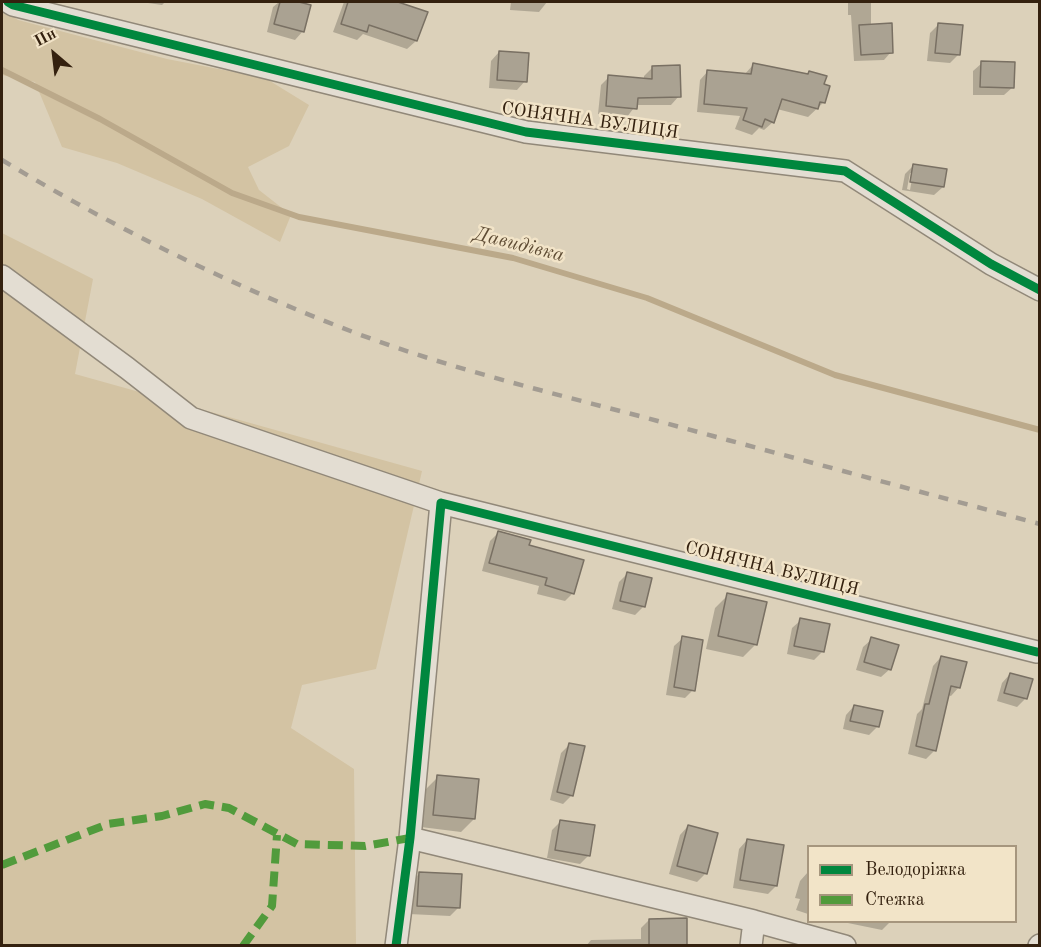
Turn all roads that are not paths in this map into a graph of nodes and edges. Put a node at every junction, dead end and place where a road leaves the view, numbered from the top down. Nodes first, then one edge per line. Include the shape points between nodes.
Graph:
1 (8, 2) edge
2 (2, 276) edge
3 (1040, 290) edge
4 (441, 503) junction
5 (1037, 652) dead end
6 (410, 838) junction
7 (754, 921) junction
8 (396, 945) edge
9 (751, 945) edge
10 (845, 945) edge

1 - 3 street, СОНЯЧНА ВУЛИЦЯ via 526,132 845,171
2 - 4 street, СОНЯЧНА ВУЛИЦЯ via 191,418
4 - 5 street, СОНЯЧНА ВУЛИЦЯ
4 - 6 street
6 - 7 street
6 - 8 street
7 - 9 street
7 - 10 street

